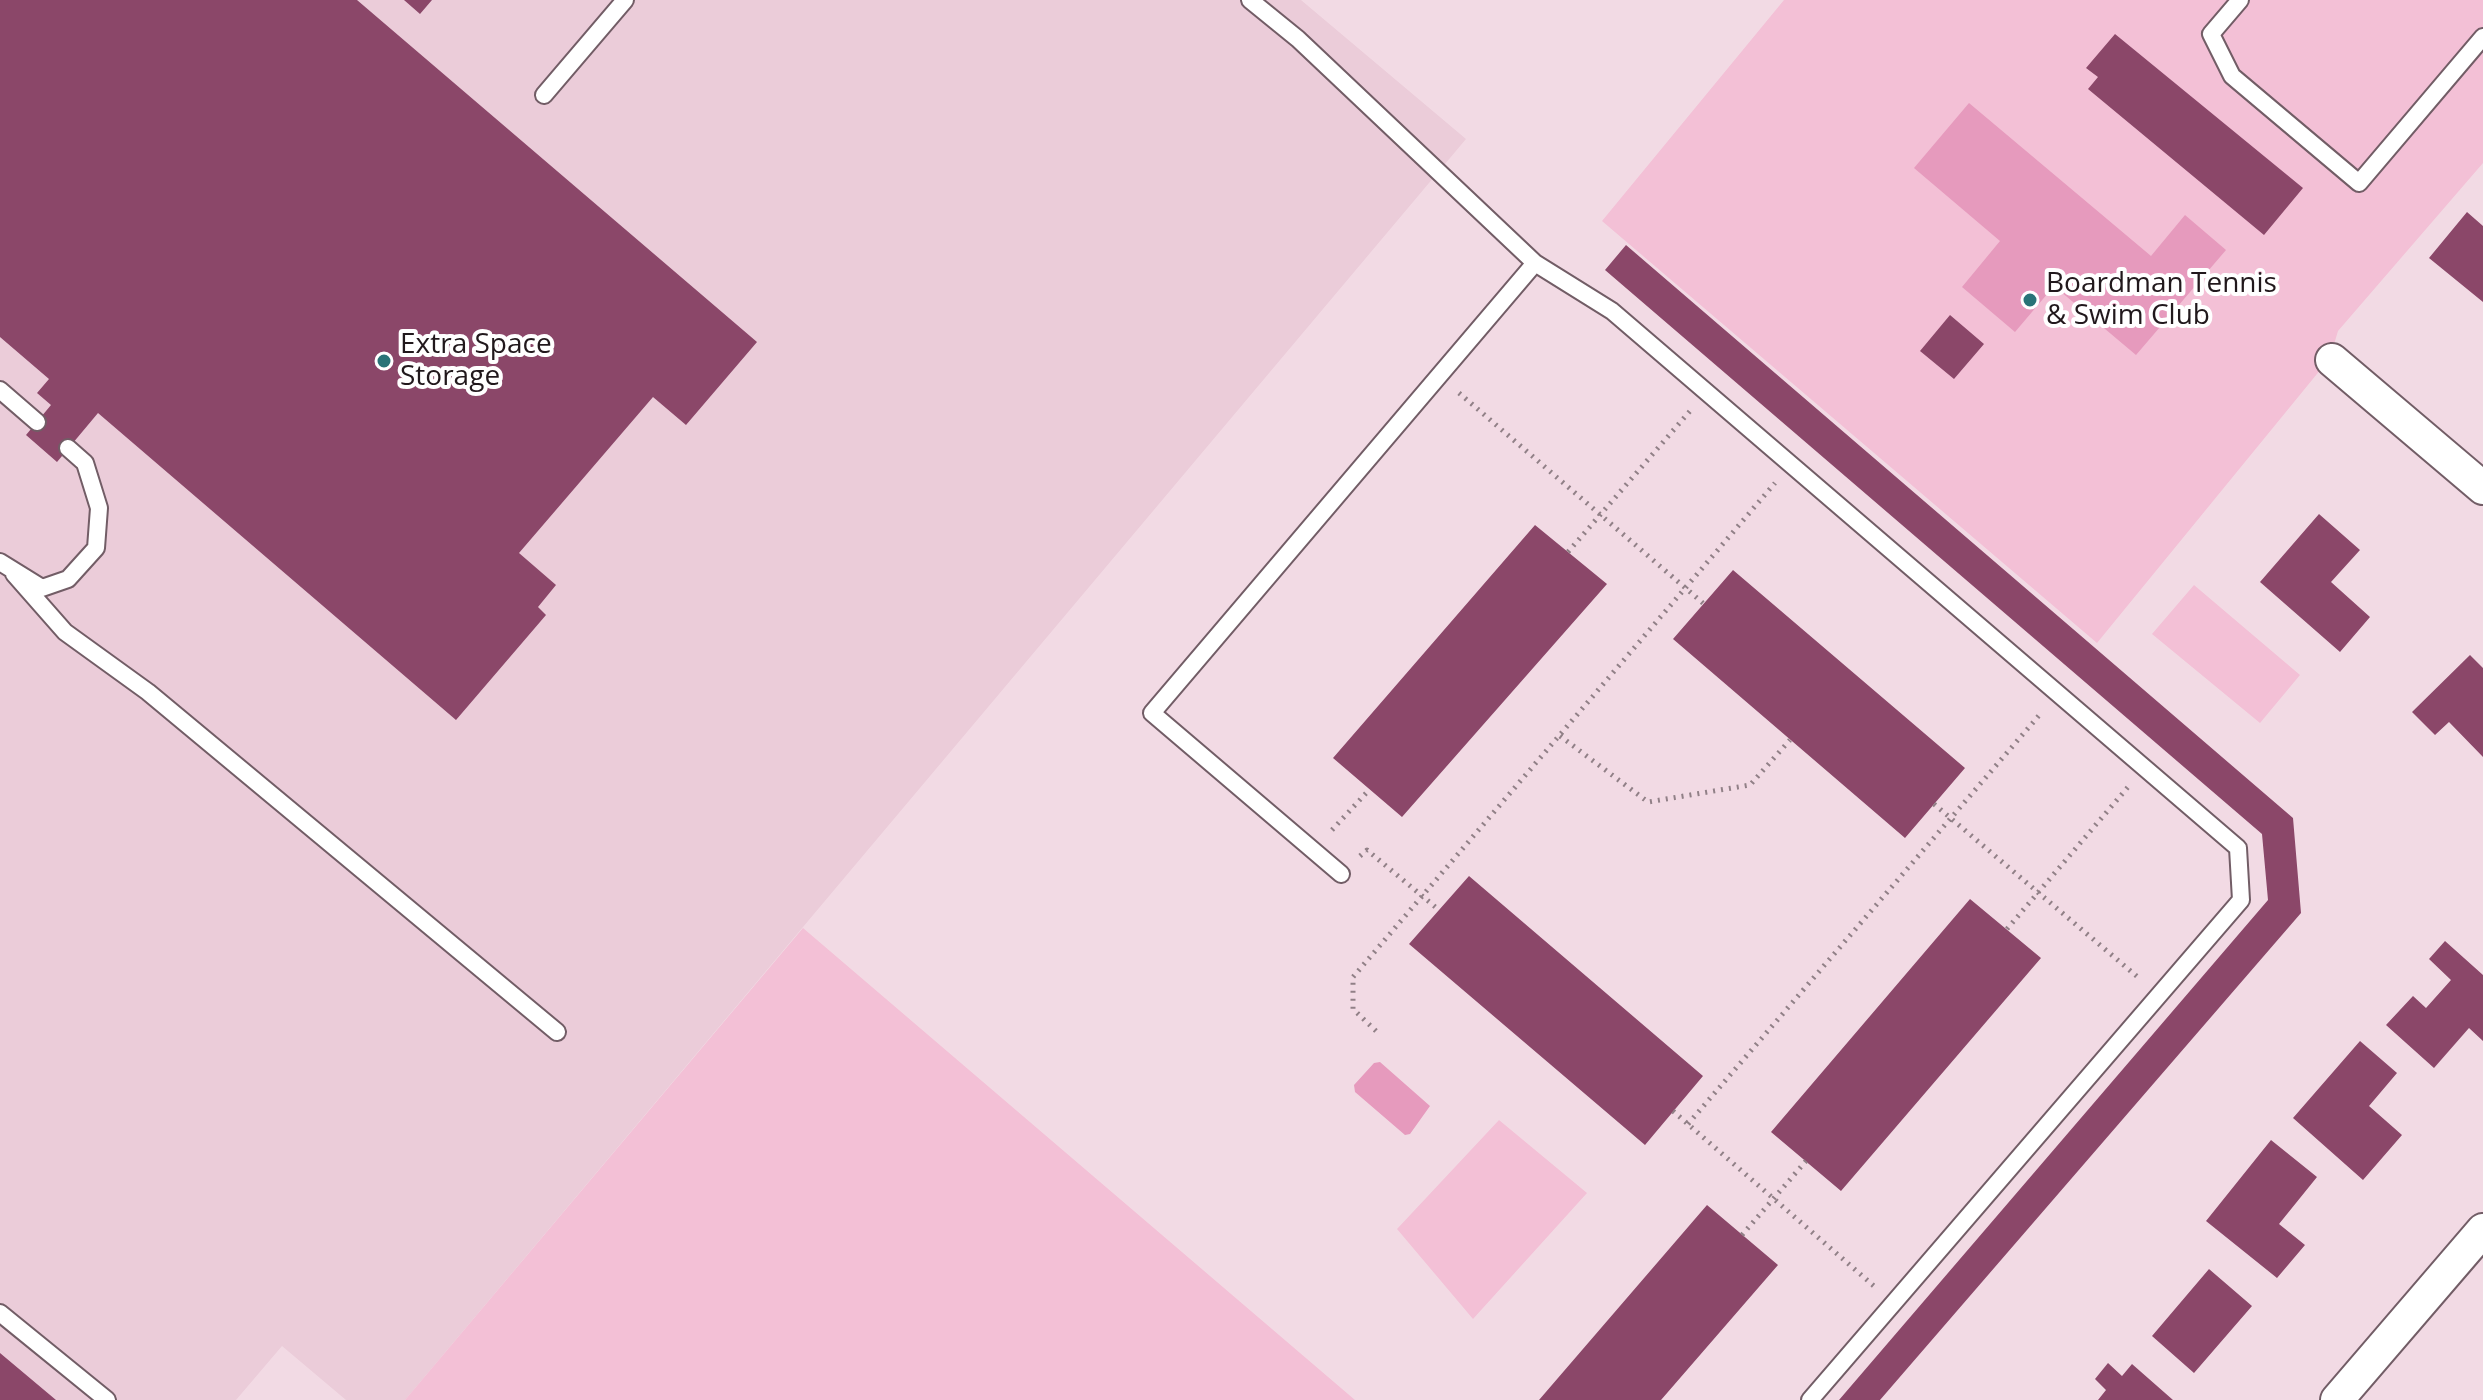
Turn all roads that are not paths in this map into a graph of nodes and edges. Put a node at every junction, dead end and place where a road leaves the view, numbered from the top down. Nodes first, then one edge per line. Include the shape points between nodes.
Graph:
1 (625, 0) edge
2 (1250, 0) edge
3 (2240, 0) edge
4 (2483, 37) edge
5 (544, 95) dead end
6 (1535, 263) junction
7 (2332, 360) dead end
8 (0, 390) edge
9 (37, 422) dead end
10 (68, 448) dead end
11 (2483, 488) edge
12 (0, 562) edge
13 (14, 574) junction
14 (1341, 874) road end
15 (557, 1032) dead end
16 (2483, 1230) edge
17 (0, 1313) edge
18 (107, 1400) edge
19 (1810, 1400) edge
20 (2337, 1400) edge

1 - 5 lane
2 - 6 lane
3 - 4 lane via 2211,34 2232,76 2359,183
6 - 14 lane via 1152,713
6 - 19 lane via 1612,311 2238,848 2241,900
7 - 11 street
8 - 9 lane
10 - 13 lane via 85,463 99,508 96,548 68,579 42,588
12 - 13 lane
13 - 15 lane via 65,632 254,778
16 - 20 street
17 - 18 lane

